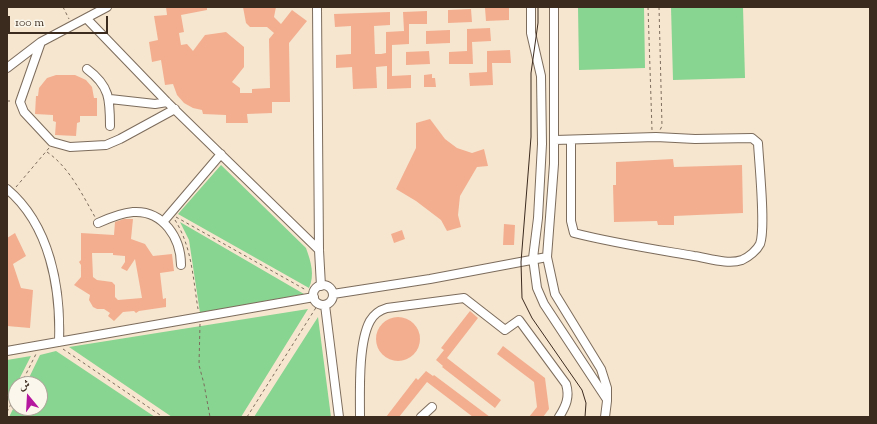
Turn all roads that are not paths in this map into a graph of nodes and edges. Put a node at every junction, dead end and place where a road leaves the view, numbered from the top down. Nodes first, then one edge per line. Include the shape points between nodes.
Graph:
1 (107, 7) edge
2 (317, 7) edge
3 (531, 7) edge
4 (554, 7) edge
5 (87, 18) junction
6 (41, 42) junction
7 (7, 68) edge
8 (87, 69) dead end
9 (110, 99) junction
10 (166, 102) junction
11 (175, 109) junction
12 (110, 126) dead end
13 (554, 140) junction
14 (571, 140) junction
15 (221, 154) junction
16 (9, 191) edge
17 (163, 222) junction
18 (98, 223) road end
19 (319, 250) junction
20 (547, 256) junction
21 (533, 258) junction
22 (181, 265) dead end
23 (534, 267) junction
24 (549, 267) junction
25 (322, 286) junction
26 (314, 294) junction
27 (333, 294) junction
28 (322, 304) junction
29 (58, 342) junction
30 (7, 351) edge
31 (607, 401) junction
32 (432, 407) dead end
33 (340, 417) edge
34 (360, 417) edge
35 (420, 417) edge
36 (560, 417) edge
37 (605, 417) edge

1 - 5 street
2 - 19 street
3 - 21 street via 531,33 540,68 542,144
4 - 13 street
5 - 6 street
5 - 10 street
6 - 7 street
6 - 11 street via 20,102 24,112 52,142 70,147 106,145
8 - 9 street via 102,84
9 - 10 street via 155,104
9 - 12 street
10 - 11 street
11 - 15 street
13 - 14 street
13 - 20 street via 552,212
14 - 14 street via 656,137 756,140 761,199 762,239 759,245 742,260 727,261 650,249 574,233 571,221
15 - 17 street
15 - 19 street
16 - 29 street via 37,225 49,256 58,298
17 - 18 street via 152,215 133,212 113,216
17 - 22 street via 176,238
19 - 25 street
20 - 21 street
20 - 24 street
21 - 23 street
21 - 27 street via 430,279
23 - 24 street via 540,261
23 - 31 street via 537,288 544,304
24 - 31 street via 555,294 601,369 607,388
25 - 26 street
25 - 27 street via 328,287
26 - 28 street
26 - 29 street
27 - 28 street via 330,302
28 - 33 street
29 - 30 street
31 - 37 street
32 - 35 street
34 - 36 street via 363,347 372,318 387,308 464,298 505,330 519,320 566,384 567,403

